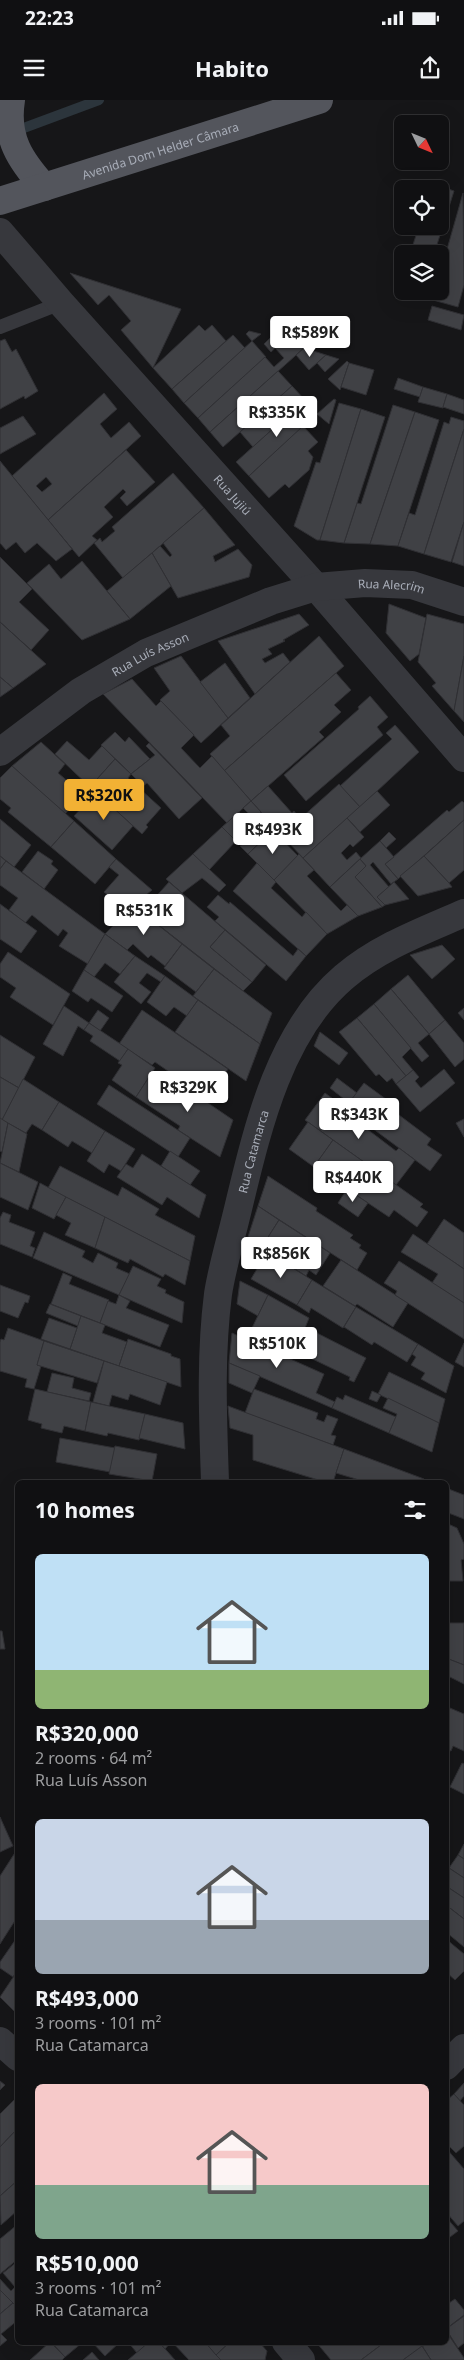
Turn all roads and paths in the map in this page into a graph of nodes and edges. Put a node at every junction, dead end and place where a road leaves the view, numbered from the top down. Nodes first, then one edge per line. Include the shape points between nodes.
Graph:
1 (319, 100) edge
2 (10, 107) edge
3 (44, 187) junction
4 (0, 201) edge
5 (0, 232) edge
6 (61, 304) junction
7 (0, 327) edge
8 (316, 587) junction
9 (464, 602) edge
10 (0, 752) edge
11 (464, 758) edge
12 (464, 913) edge
13 (215, 1480) edge
14 (0, 2041) edge
15 (464, 2048) edge
16 (15, 2054) edge
17 (449, 2063) edge
18 (288, 2345) edge
19 (301, 2360) edge

1 - 3 main road, Avenida Dom Helder Câmara
2 - 3 main road via 13,143 26,166
3 - 4 main road, Avenida Dom Helder Câmara
5 - 6 street, Rua Jujiú
6 - 7 lane
6 - 8 street, Rua Jujiú
8 - 9 street, Rua Alecrim via 365,583 412,585
8 - 10 street, Rua Luís Asson via 271,601 146,653 81,691
8 - 11 street, Rua Jujiú
12 - 13 street, Rua Catamarca via 395,943 344,977 310,1014 284,1058 256,1134 218,1293 212,1390
14 - 16 street
15 - 17 street
18 - 19 street

